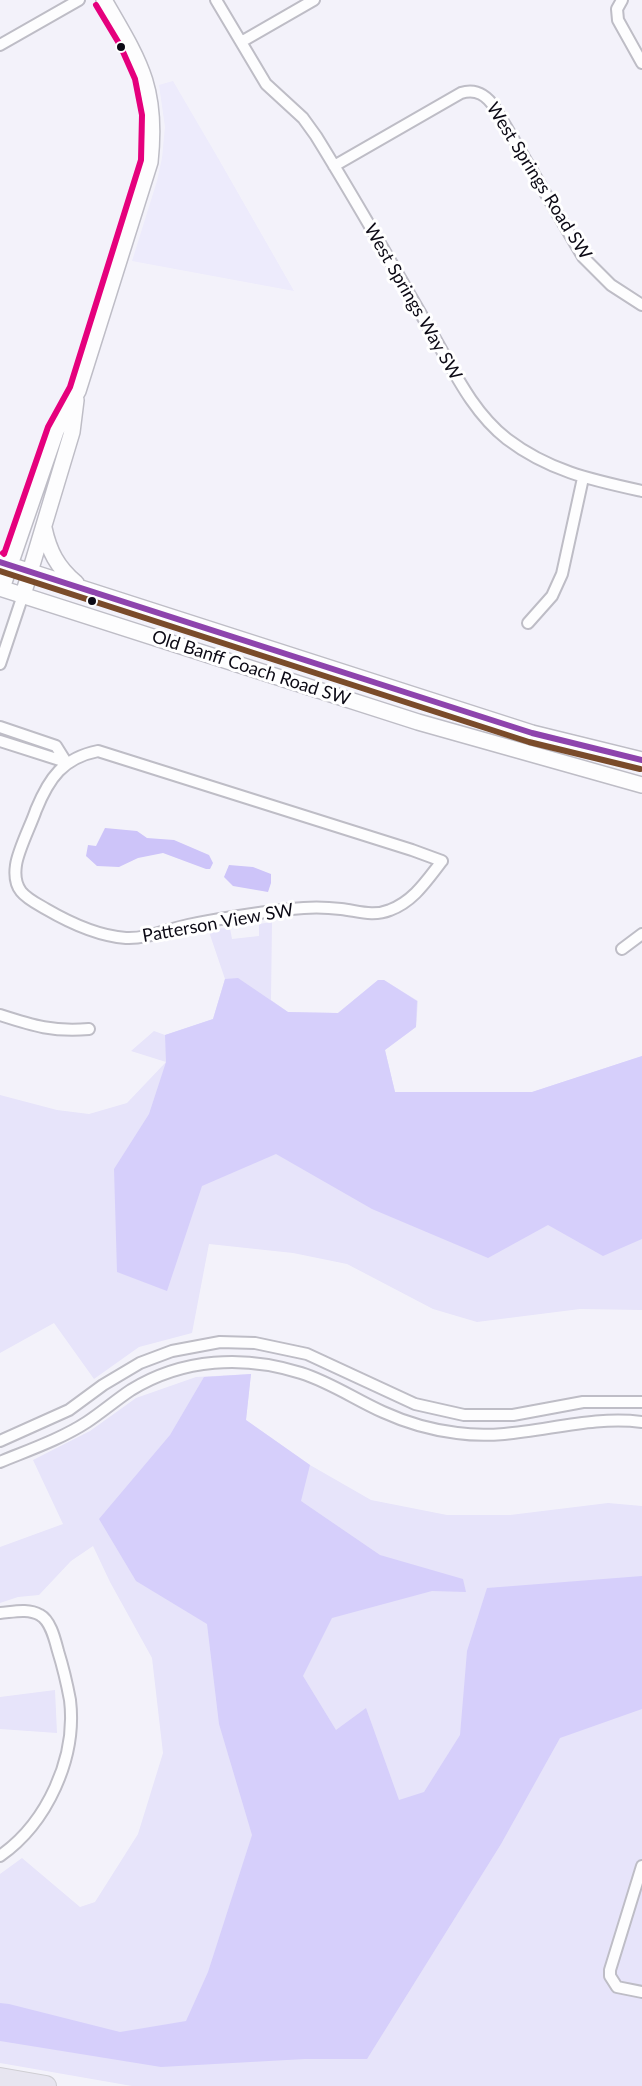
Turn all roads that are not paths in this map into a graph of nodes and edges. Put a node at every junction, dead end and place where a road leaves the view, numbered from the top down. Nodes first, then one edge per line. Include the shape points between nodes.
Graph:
1 (79, 0) edge
2 (105, 0) edge
3 (216, 0) edge
4 (314, 0) edge
5 (622, 0) edge
6 (241, 42) junction
7 (0, 45) edge
8 (642, 63) edge
9 (334, 166) junction
10 (642, 305) edge
11 (78, 392) junction
12 (583, 478) junction
13 (642, 491) edge
14 (44, 528) junction
15 (5, 563) edge
16 (30, 571) junction
17 (81, 587) junction
18 (1, 590) edge
19 (23, 595) junction
20 (528, 623) dead end
21 (0, 663) edge
22 (0, 727) edge
23 (0, 741) edge
24 (642, 760) edge
25 (66, 762) junction
26 (621, 779) junction
27 (642, 785) edge
28 (642, 795) edge
29 (642, 934) edge
30 (622, 949) dead end
31 (0, 1015) edge
32 (89, 1029) dead end
33 (642, 1402) edge
34 (486, 1416) junction
35 (642, 1422) edge
36 (486, 1436) junction
37 (0, 1441) edge
38 (0, 1462) edge
39 (0, 1613) edge
40 (0, 1856) edge
41 (642, 1866) edge
42 (642, 1992) edge
43 (0, 2078) edge
44 (46, 2086) edge

1 - 7 street
2 - 11 main road via 142,69 151,104 153,138 146,176
3 - 6 street, West Springs Way SW
4 - 6 street
5 - 8 street via 617,9 618,20
6 - 9 street, West Springs Way SW via 266,84 303,118
9 - 10 street, West Springs Road SW via 461,93 481,94 490,100 583,257 611,285
9 - 12 street, West Springs Way SW via 474,404 507,439 538,459
11 - 14 main road via 72,432
11 - 15 main road via 56,431
12 - 13 street, West Springs Way SW
12 - 20 street via 562,574 552,596
14 - 16 main road
14 - 17 main road via 52,556
15 - 16 main road, Old Banff Coach Road SW
15 - 18 main road
16 - 17 main road, Old Banff Coach Road SW
16 - 19 main road
17 - 24 main road, Old Banff Coach Road SW via 532,733
18 - 19 main road, Old Banff Coach Road SW
19 - 21 street
19 - 26 main road, Old Banff Coach Road SW via 418,722
22 - 25 street via 56,746
23 - 25 street
25 - 25 street, Patterson View SW via 98,751 442,861 410,899 379,914 295,909 188,925 136,938 116,937 64,920 24,898 17,882 16,865 40,800
26 - 27 main road, Old Banff Coach Road SW
26 - 28 main road
29 - 30 street
31 - 32 street via 43,1028
33 - 34 street via 583,1402
34 - 36 street
34 - 37 street via 415,1404 296,1351 255,1343 220,1342 172,1351 140,1363 69,1410
35 - 36 street via 596,1420
36 - 38 street via 412,1424 326,1383 270,1364 222,1361 163,1375 133,1389 86,1423
39 - 40 street via 28,1610 45,1619 54,1637 70,1701 68,1747 54,1789 39,1817
41 - 42 street via 610,1970 617,1986
43 - 44 highway

